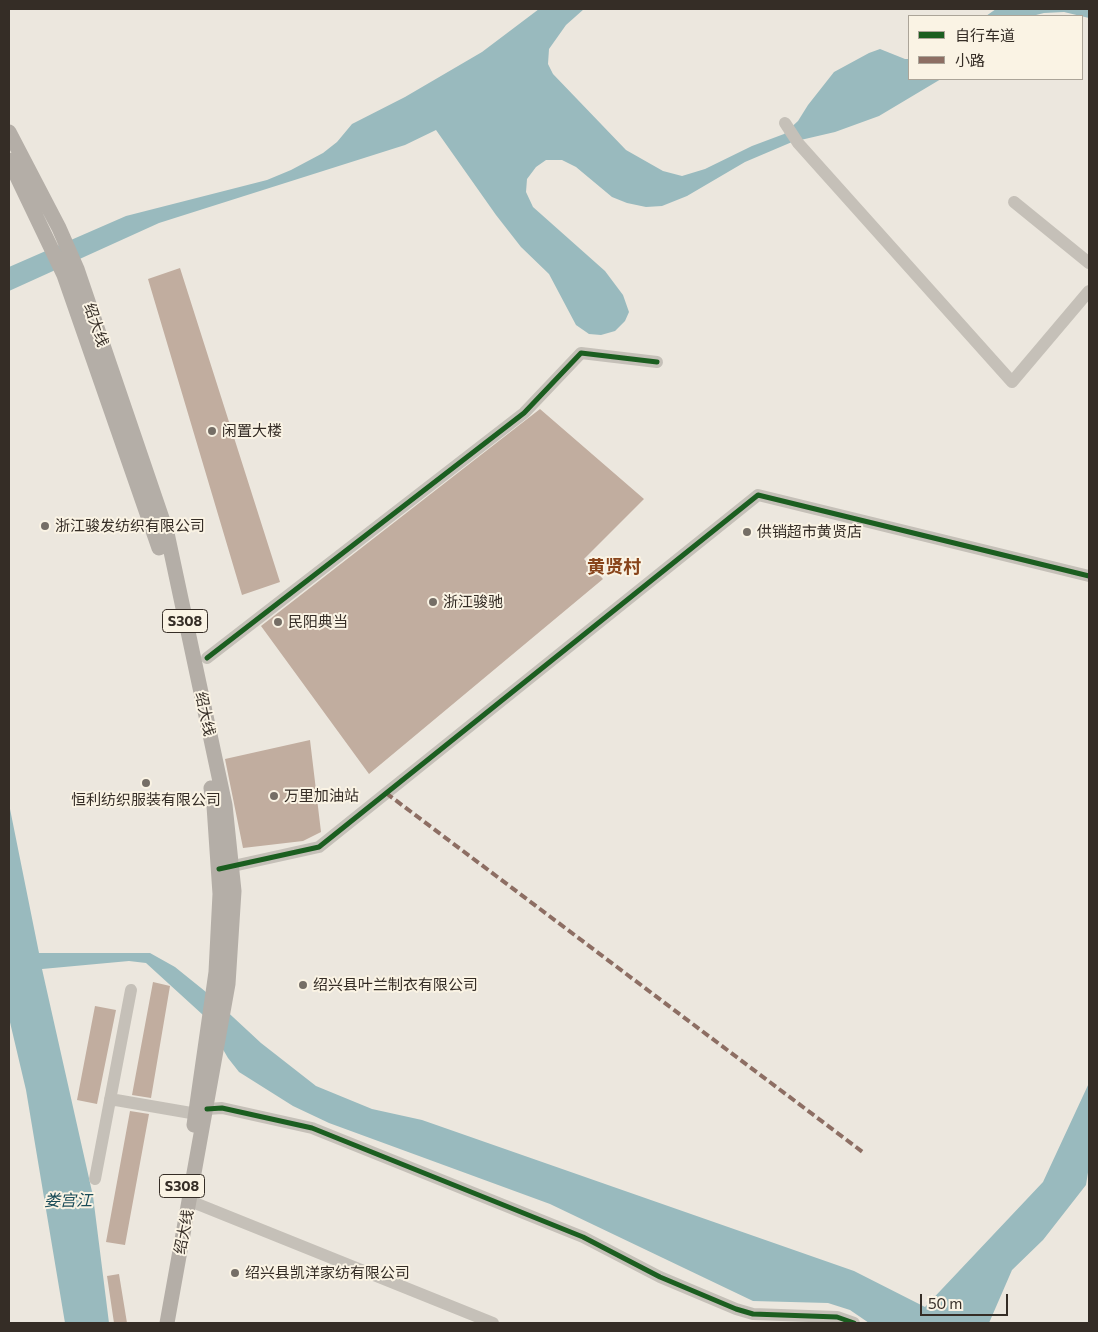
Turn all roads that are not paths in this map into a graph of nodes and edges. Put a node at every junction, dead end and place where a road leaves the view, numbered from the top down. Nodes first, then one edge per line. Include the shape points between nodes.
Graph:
1 (786, 126) dead end
2 (9, 132) edge
3 (9, 160) edge
4 (1014, 202) dead end
5 (53, 233) junction
6 (1089, 263) edge
7 (1089, 291) edge
8 (657, 362) dead end
9 (1089, 576) edge
10 (207, 658) dead end
11 (225, 868) junction
12 (131, 990) dead end
13 (110, 1099) junction
14 (202, 1110) junction
15 (95, 1179) dead end
16 (185, 1199) junction
17 (157, 1323) edge
18 (167, 1323) edge
19 (492, 1323) edge
20 (854, 1323) edge

1 - 7 street via 1012,382
2 - 5 main road, 绍大线 / S308
3 - 5 main road, 绍大线 / S308
4 - 6 street
5 - 11 main road, 绍大线 / S308 via 70,272 157,536
8 - 10 street via 581,353 524,414
9 - 11 street via 758,495 319,847
11 - 14 main road, 绍大线 / S308 via 220,894 216,972 204,1048
11 - 14 main road, 绍大线 / S308 via 234,890 228,984 216,1058
12 - 13 street
13 - 14 street via 191,1113
13 - 15 street
14 - 16 main road, 绍大线 / S308
14 - 20 street via 222,1108 312,1128 583,1237 660,1277 736,1309 753,1314 837,1317
16 - 17 main road, 绍大线 / S308
16 - 18 main road, 绍大线 / S308
16 - 19 street

